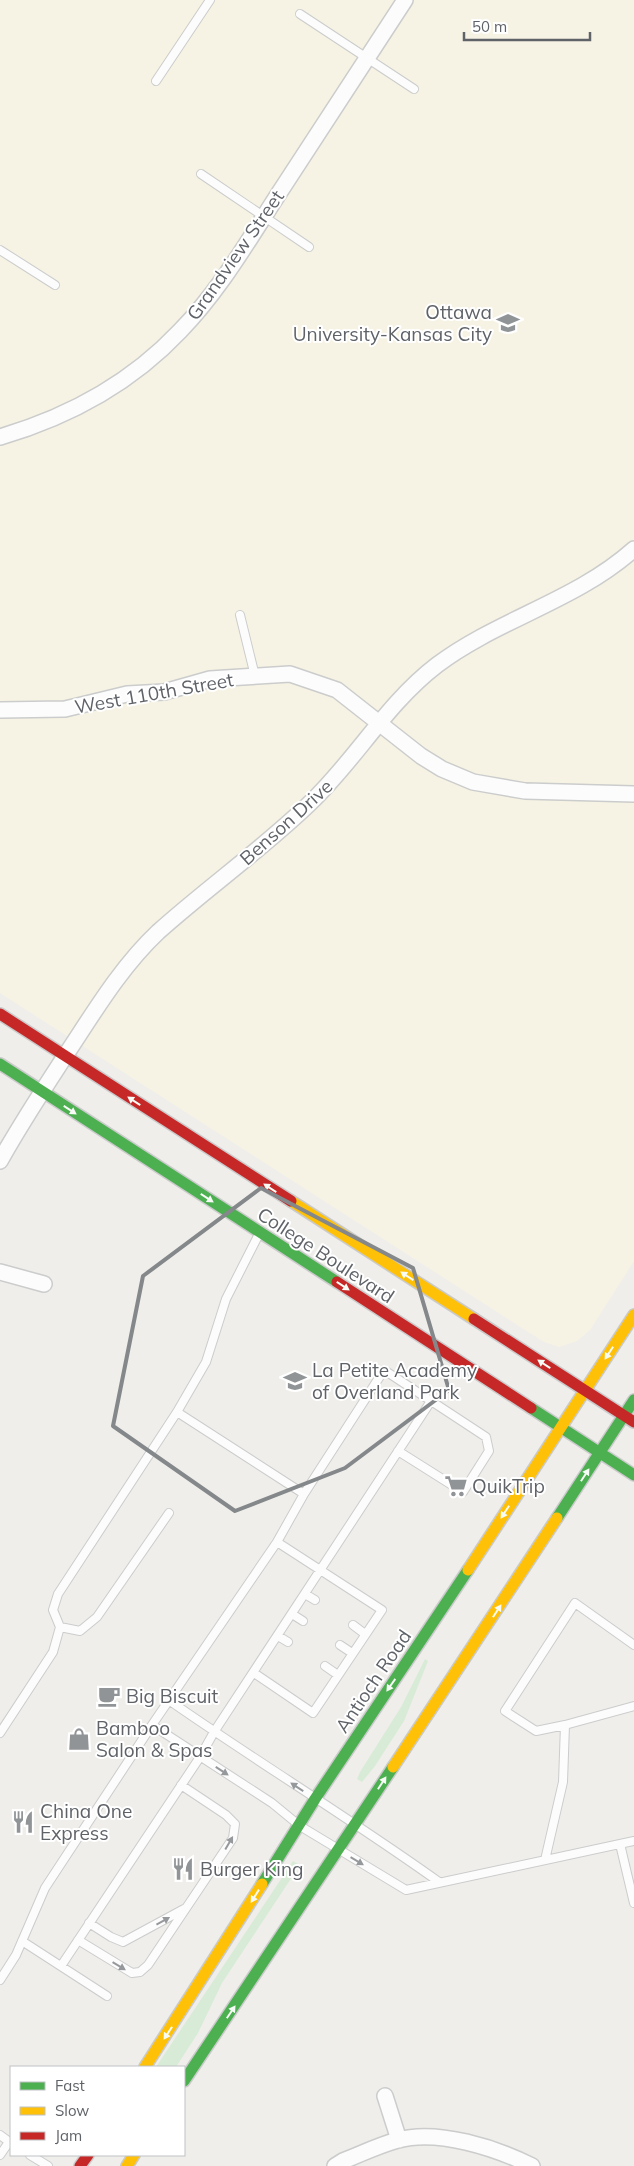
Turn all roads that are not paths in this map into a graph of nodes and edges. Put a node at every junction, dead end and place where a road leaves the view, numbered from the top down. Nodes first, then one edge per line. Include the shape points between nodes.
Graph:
1 (210, 0) edge
2 (405, 0) edge
3 (300, 14) dead end
4 (367, 58) junction
5 (156, 80) dead end
6 (414, 89) dead end
7 (201, 174) dead end
8 (263, 217) junction
9 (309, 247) dead end
10 (0, 250) edge
11 (55, 285) dead end
12 (0, 437) edge
13 (634, 549) edge
14 (240, 615) dead end
15 (255, 676) junction
16 (0, 710) edge
17 (378, 724) junction
18 (634, 794) edge
19 (0, 1014) edge
20 (65, 1056) junction
21 (0, 1064) edge
22 (42, 1091) junction
23 (0, 1161) edge
24 (260, 1232) junction
25 (0, 1272) edge
26 (44, 1284) dead end
27 (634, 1316) edge
28 (585, 1390) junction
29 (431, 1400) junction
30 (634, 1400) edge
31 (177, 1412) junction
32 (624, 1416) junction
33 (634, 1422) edge
34 (560, 1428) junction
35 (398, 1451) junction
36 (599, 1453) junction
37 (634, 1475) edge
38 (304, 1494) junction
39 (169, 1513) dead end
40 (277, 1542) junction
41 (321, 1570) junction
42 (306, 1594) junction
43 (315, 1600) dead end
44 (292, 1614) junction
45 (303, 1621) dead end
46 (352, 1625) dead end
47 (60, 1627) junction
48 (366, 1634) junction
49 (278, 1636) junction
50 (288, 1642) dead end
51 (340, 1645) dead end
52 (634, 1645) edge
53 (352, 1653) junction
54 (325, 1666) dead end
55 (254, 1673) junction
56 (338, 1675) junction
57 (170, 1701) junction
58 (634, 1706) edge
59 (152, 1725) junction
60 (564, 1725) junction
61 (214, 1732) junction
62 (0, 1733) edge
63 (200, 1757) junction
64 (181, 1785) junction
65 (315, 1799) junction
66 (355, 1824) junction
67 (300, 1826) junction
68 (634, 1842) edge
69 (620, 1844) junction
70 (338, 1850) junction
71 (545, 1860) junction
72 (440, 1882) junction
73 (634, 1903) edge
74 (185, 1909) junction
75 (90, 1923) junction
76 (78, 1940) junction
77 (22, 1941) junction
78 (61, 1966) junction
79 (0, 1980) edge
80 (107, 1996) dead end
81 (146, 2066) edge
82 (185, 2080) edge
83 (384, 2096) dead end
84 (0, 2135) edge
85 (399, 2140) junction
86 (10, 2142) edge
87 (0, 2155) edge
88 (32, 2156) edge
89 (48, 2166) edge
90 (335, 2166) edge
91 (532, 2166) edge

1 - 5 lane
2 - 4 street, Grandview Street
3 - 4 lane
4 - 6 lane
4 - 8 street, Grandview Street
7 - 8 lane
8 - 9 lane
8 - 12 street, Grandview Street via 217,287 181,331 149,361 114,387 82,405
10 - 11 lane
13 - 17 street, Benson Drive via 574,591 473,640 413,686
14 - 15 lane
15 - 16 street, West 110th Street via 210,679 164,692 127,694 66,709
15 - 17 street, West 110th Street via 290,674 337,690
17 - 18 street, West 110th Street via 442,769 473,782 516,790
17 - 20 street, Benson Drive via 310,804 158,933 106,992
19 - 20 main road, College Boulevard
20 - 22 street, Benson Drive
28 -> 20 main road, College Boulevard
21 - 22 main road, College Boulevard
22 - 23 street, Benson Drive
22 -> 24 main road, College Boulevard
24 - 31 lane via 226,1299 206,1362
24 -> 34 main road, College Boulevard
25 - 26 street
27 -> 28 main road, Antioch Road
28 - 32 main road, College Boulevard
28 - 34 main road, Antioch Road
29 - 35 lane
29 - 35 lane via 486,1437 489,1451 463,1492
29 - 38 lane via 384,1370
30 - 32 main road
31 - 38 lane
31 - 47 lane via 58,1594 54,1610
32 - 33 main road, College Boulevard
32 - 36 main road
34 - 36 main road, College Boulevard
34 -> 65 main road, Antioch Road
35 - 41 lane
36 - 37 main road, College Boulevard
66 -> 36 main road
38 - 40 lane
39 - 47 lane via 97,1617 80,1631
40 - 41 lane
40 - 57 lane
41 - 42 lane
41 - 48 lane via 382,1610
42 - 43 lane
42 - 44 lane
44 - 45 lane
44 - 49 lane
46 - 48 lane
47 - 62 lane via 53,1652
48 - 53 lane
49 - 50 lane
49 - 55 lane
51 - 53 lane
52 - 60 lane via 575,1603 505,1711 536,1731
53 - 56 lane
54 - 56 lane
55 - 56 lane via 313,1713
55 - 61 lane
57 - 59 lane
57 - 61 lane
58 - 60 lane
59 - 63 lane
59 - 77 lane via 45,1888
60 - 71 lane via 563,1782
61 - 63 lane
65 -> 61 lane
63 - 64 lane
63 -> 67 lane
74 -> 64 lane via 233,1838 235,1824
64 - 75 lane
65 - 66 lane
65 - 67 main road, Antioch Road
66 - 70 main road
66 - 72 lane
67 - 70 lane
67 -> 81 main road, Antioch Road
68 - 69 lane
69 - 71 lane
69 - 73 lane
70 -> 72 lane via 406,1890
82 -> 70 main road
71 - 72 lane
75 -> 74 lane via 123,1942
76 -> 74 lane via 132,1973 140,1972
75 - 76 lane
76 - 78 lane
77 - 78 lane
77 - 79 lane
78 - 80 lane
83 - 85 street
84 - 86 lane
85 - 90 street
85 - 91 street via 449,2139 476,2143
86 - 87 lane
88 - 89 lane

